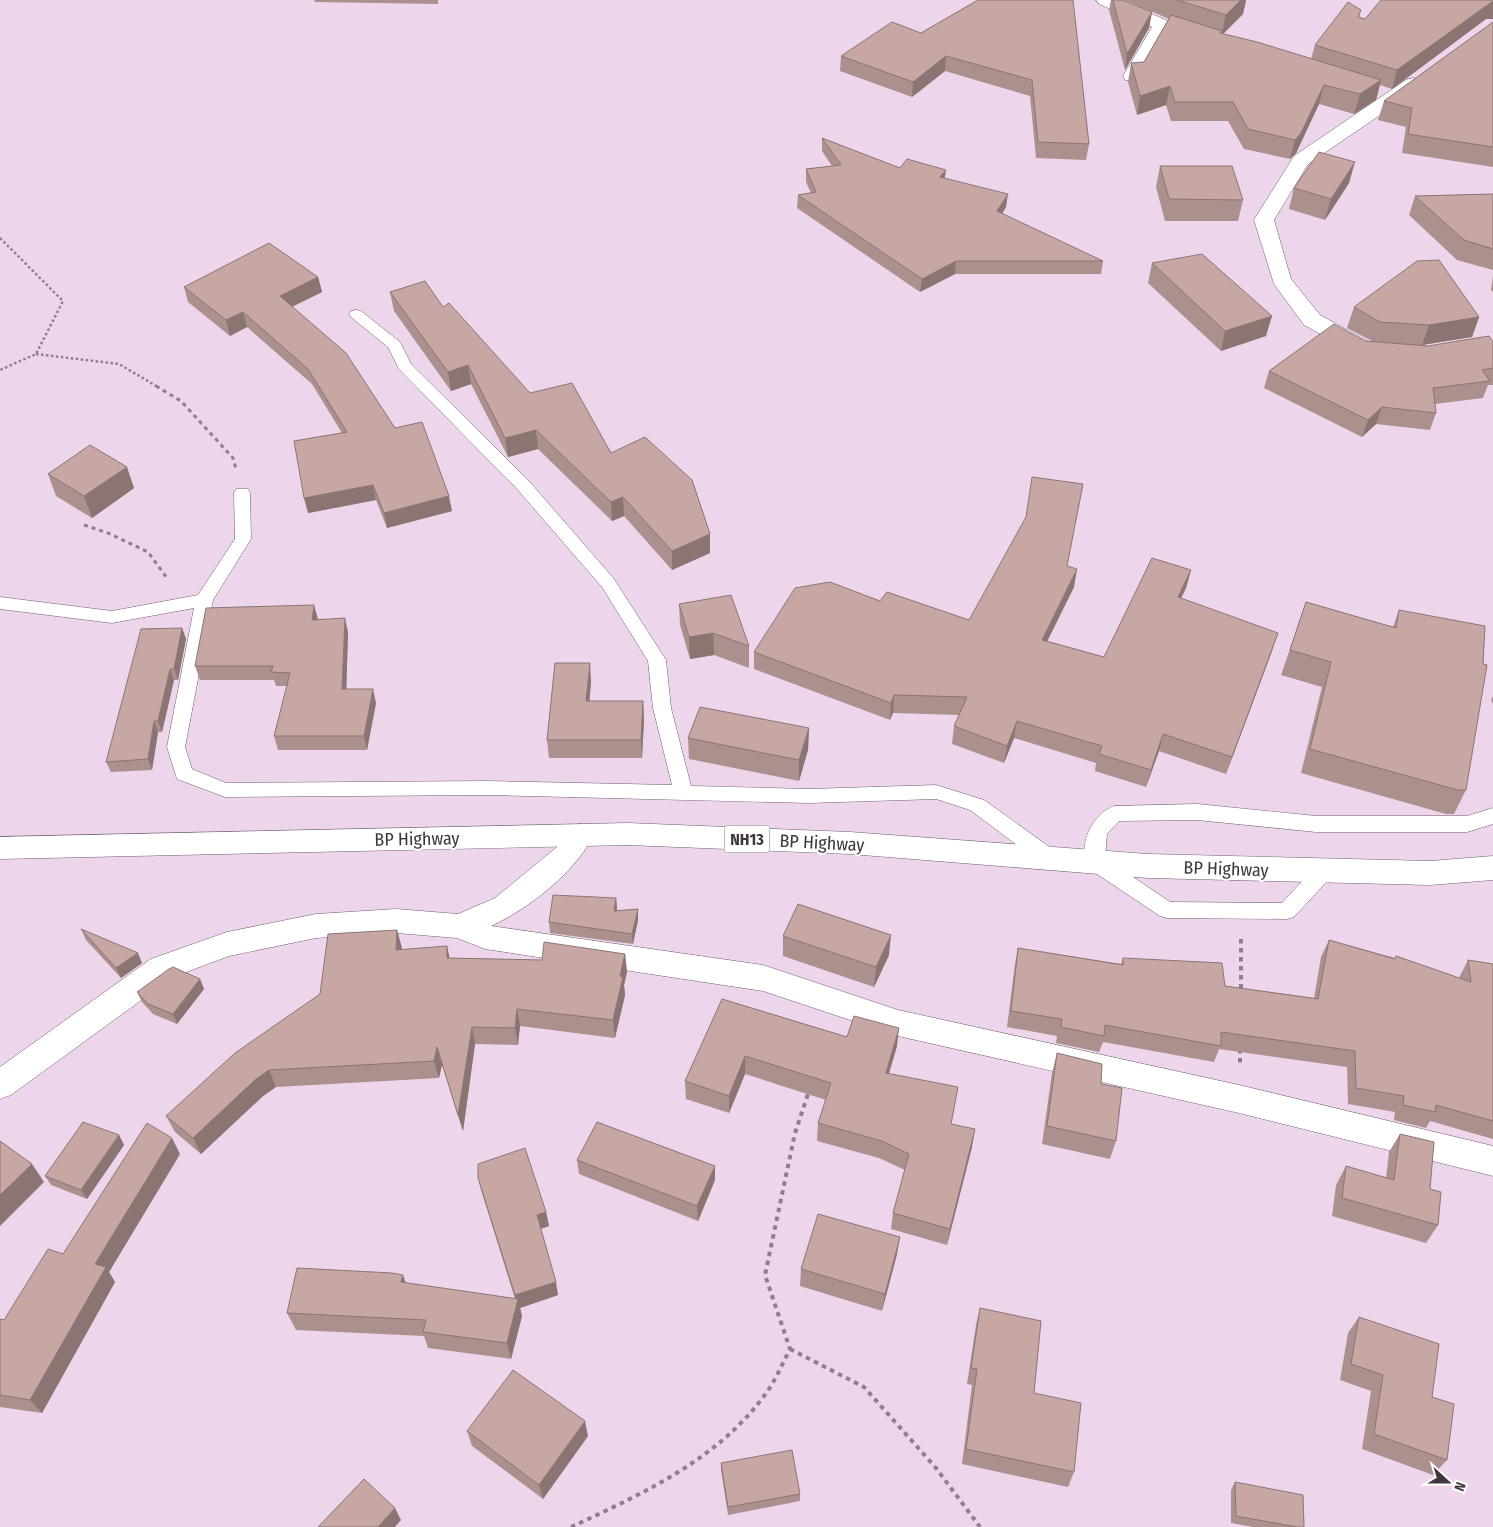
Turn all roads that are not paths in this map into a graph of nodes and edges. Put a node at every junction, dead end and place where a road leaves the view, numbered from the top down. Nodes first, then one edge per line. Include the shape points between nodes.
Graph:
1 (1105, 0) edge
2 (1162, 25) junction
3 (1216, 41) edge
4 (1425, 75) edge
5 (1132, 76) edge
6 (1368, 89) edge
7 (1395, 98) junction
8 (356, 314) dead end
9 (1377, 351) edge
10 (242, 493) road end
11 (204, 600) junction
12 (0, 603) edge
13 (684, 794) junction
14 (1493, 816) edge
15 (580, 835) junction
16 (0, 848) edge
17 (1052, 860) junction
18 (1095, 862) junction
19 (1493, 868) edge
20 (1323, 872) junction
21 (460, 926) junction
22 (0, 1085) edge
23 (1493, 1161) edge

1 - 2 main road
2 - 3 main road
2 - 5 main road
4 - 7 main road
6 - 7 main road
7 - 9 main road via 1301,160 1264,220 1281,280 1312,320 1368,351
8 - 13 lane via 395,345 404,366 523,485 608,583 657,660 662,708
10 - 11 lane via 243,539
11 - 12 lane via 112,617
11 - 13 lane via 176,747 184,774 200,781 225,790 486,788
13 - 17 lane via 936,792 976,805
14 - 18 lane via 1467,824 1316,824 1197,812 1114,814 1097,831
15 - 16 main road, BP Highway / NH13
15 - 17 main road, BP Highway / NH13 via 850,843
15 - 21 main road via 567,855 505,906
17 - 18 main road, BP Highway / NH13
18 - 20 main road, BP Highway / NH13
18 - 20 lane via 1167,910 1287,911
19 - 20 main road, BP Highway / NH13 via 1430,874
21 - 22 main road via 396,921 316,926 228,944 162,968
21 - 23 main road via 485,937 763,978 898,1023 1239,1099

